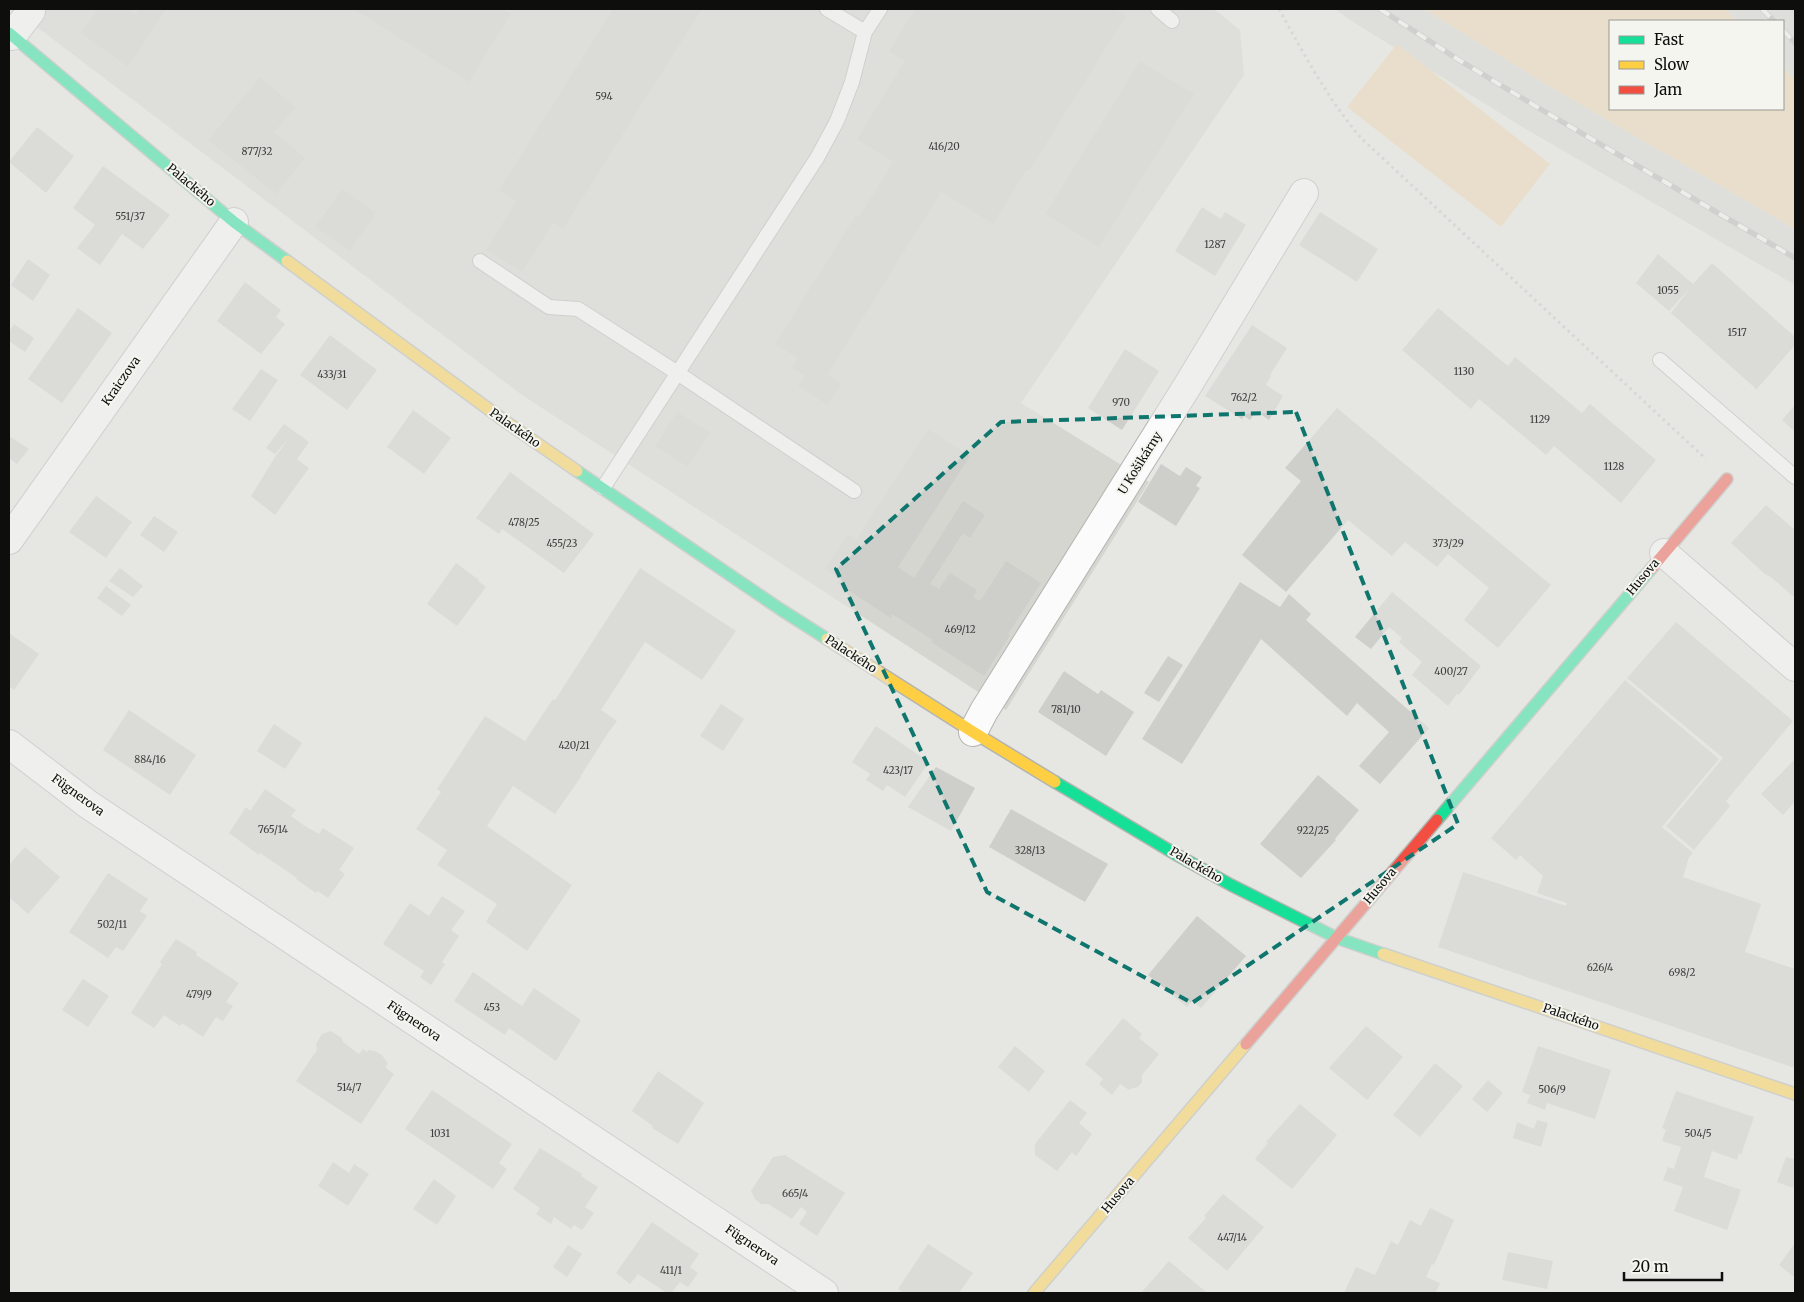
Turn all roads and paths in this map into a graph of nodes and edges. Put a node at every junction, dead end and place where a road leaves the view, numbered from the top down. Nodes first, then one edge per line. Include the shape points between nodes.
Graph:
1 (827, 9) edge
2 (880, 9) edge
3 (1158, 9) edge
4 (1279, 9) edge
5 (31, 11) dead end
6 (1172, 21) dead end
7 (865, 32) junction
8 (10, 34) edge
9 (1304, 194) dead end
10 (234, 222) junction
11 (480, 261) dead end
12 (1660, 360) dead end
13 (676, 372) junction
14 (1795, 477) edge
15 (1727, 479) joint
16 (603, 488) junction
17 (854, 491) dead end
18 (9, 540) edge
19 (1664, 553) junction
20 (1795, 667) edge
21 (973, 732) junction
22 (9, 744) edge
23 (1337, 938) junction
24 (1795, 1094) edge
25 (824, 1293) edge
26 (1034, 1293) edge

1 - 7 lane
2 - 7 lane
3 - 6 lane
4 - 15 path via 1341,114 1361,138
5 - 8 street
7 - 13 lane via 852,82 817,158
8 - 10 street, Palackého
9 - 21 street, U Košikárny
10 - 16 street, Palackého via 502,419
10 - 18 street, Kraiczova
11 - 13 lane via 549,307 578,309
12 - 14 lane
13 - 16 lane
13 - 17 lane
15 - 19 street, Husova
16 - 21 street, Palackého via 780,609
19 - 20 street
19 - 23 street, Husova
21 - 23 street, Palackého via 1177,855
22 - 25 street, Fügnerova via 89,805
23 - 24 street, Palackého
23 - 26 street, Husova

